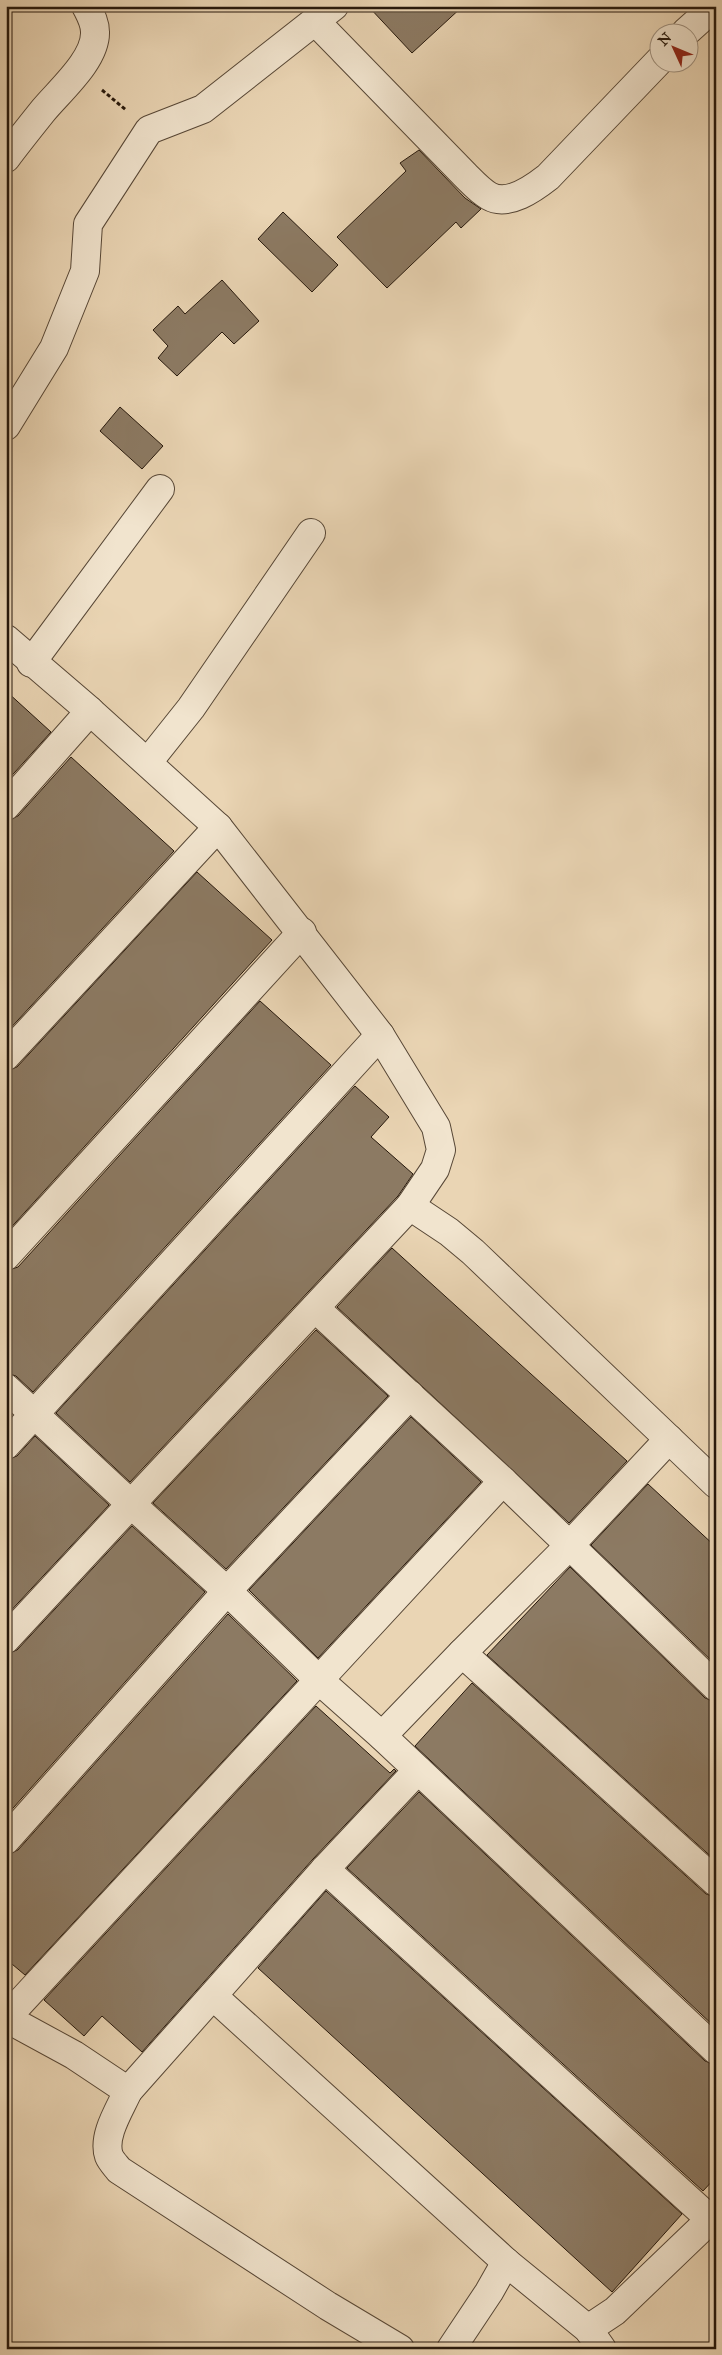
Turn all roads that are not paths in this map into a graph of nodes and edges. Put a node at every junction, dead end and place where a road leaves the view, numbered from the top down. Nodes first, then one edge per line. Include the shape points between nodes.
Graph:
1 (86, 6) edge
2 (715, 6) edge
3 (324, 14) edge
4 (697, 22) edge
5 (650, 70) edge
6 (6, 158) edge
7 (6, 426) edge
8 (160, 489) dead end
9 (311, 533) dead end
10 (6, 639) edge
11 (32, 663) junction
12 (90, 711) junction
13 (148, 762) junction
14 (6, 806) edge
15 (218, 827) junction
16 (302, 932) junction
17 (380, 1035) junction
18 (6, 1056) edge
19 (410, 1206) junction
20 (6, 1256) edge
21 (315, 1308) junction
22 (6, 1388) edge
23 (410, 1394) junction
24 (35, 1414) junction
25 (669, 1439) junction
26 (6, 1445) edge
27 (503, 1481) junction
28 (716, 1484) edge
29 (131, 1504) junction
30 (569, 1546) junction
31 (227, 1591) junction
32 (6, 1639) edge
33 (462, 1653) junction
34 (320, 1681) junction
35 (716, 1687) edge
36 (382, 1736) junction
37 (418, 1770) junction
38 (6, 1840) edge
39 (325, 1869) junction
40 (716, 1882) edge
41 (213, 1996) junction
42 (6, 2018) edge
43 (716, 2050) edge
44 (128, 2092) junction
45 (713, 2216) edge
46 (506, 2262) junction
47 (595, 2339) edge
48 (400, 2349) edge
49 (451, 2349) edge

1 - 6 street via 95,32 91,48 78,71
2 - 4 street
3 - 5 street via 464,175 490,197 502,199 532,190
3 - 7 street via 203,108 150,130 88,224 85,271 54,348
8 - 11 street
9 - 13 street via 191,708
10 - 11 street
11 - 12 street
12 - 13 street
12 - 14 street
13 - 15 street
15 - 16 street
15 - 18 street
16 - 17 street
16 - 20 street
17 - 19 street via 436,1127 440,1150 435,1170
17 - 24 street
19 - 21 street
19 - 25 street via 473,1252
21 - 23 street
21 - 29 street
22 - 24 street
23 - 27 street
23 - 31 street
24 - 26 street
24 - 29 street
25 - 28 street
25 - 30 street
27 - 30 street
27 - 34 street
29 - 31 street
29 - 32 street
30 - 33 street
30 - 35 street
31 - 34 street
31 - 38 street
33 - 36 street
33 - 40 street
34 - 36 street
34 - 42 street
36 - 37 street
37 - 39 street
37 - 43 street
39 - 41 street
39 - 45 street
41 - 44 street
41 - 46 street
42 - 44 street via 74,2055
44 - 48 street via 109,2140 109,2156 119,2170
45 - 47 street via 615,2311
46 - 47 street
46 - 49 street via 490,2292

